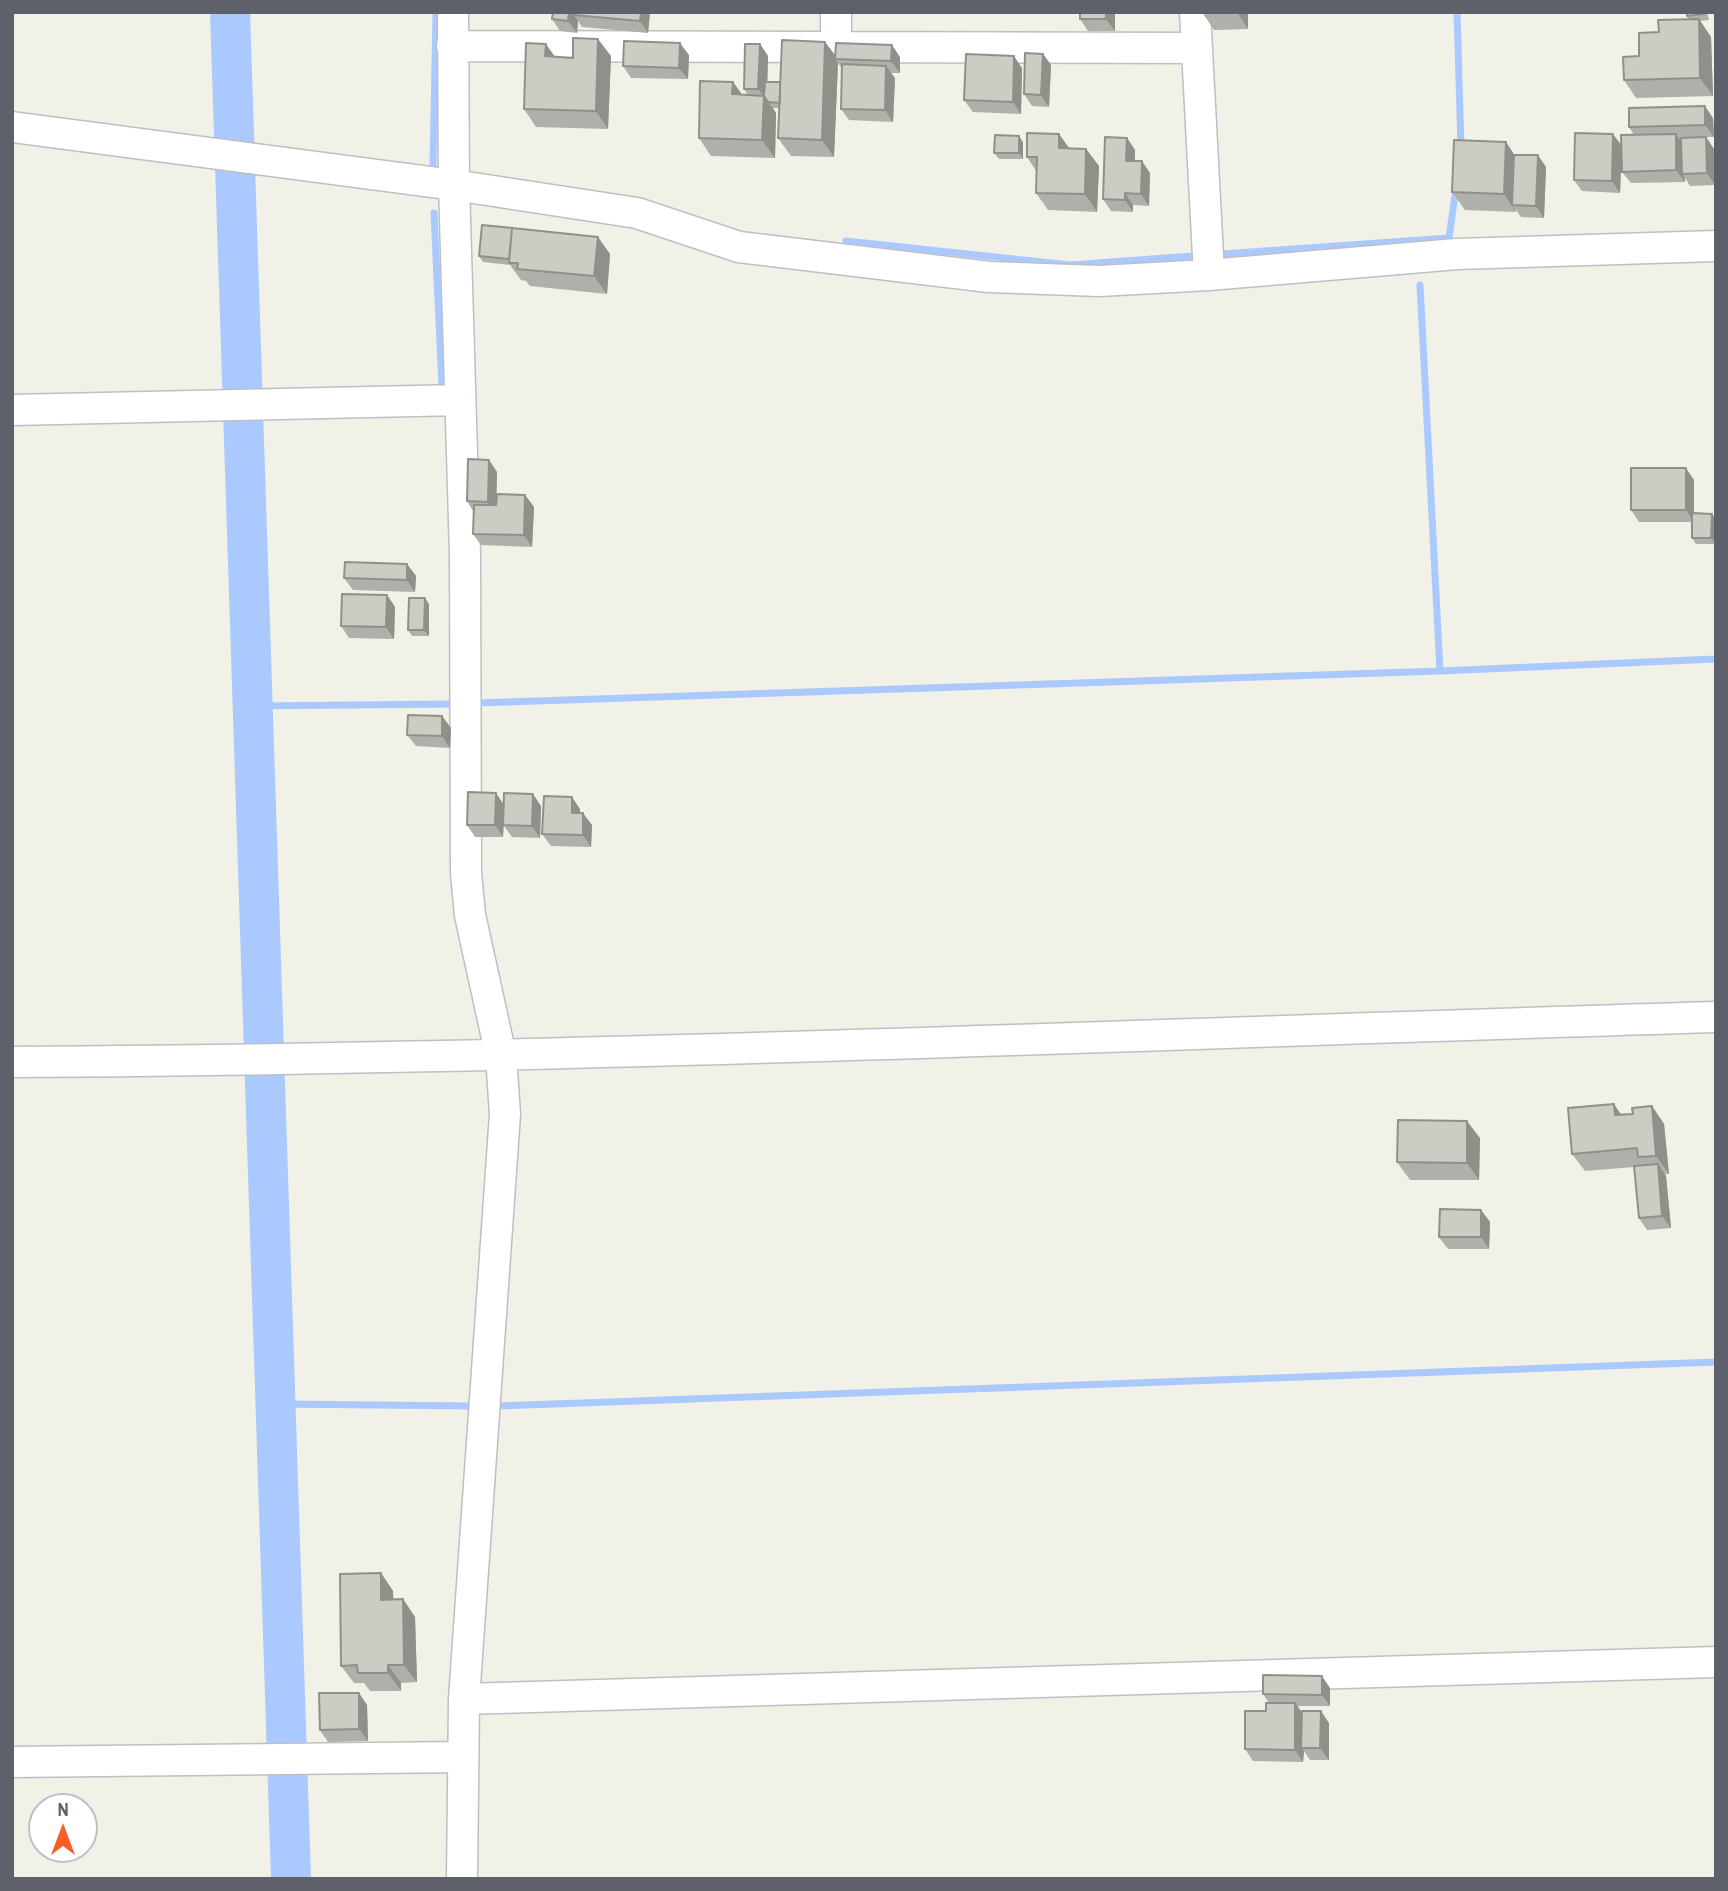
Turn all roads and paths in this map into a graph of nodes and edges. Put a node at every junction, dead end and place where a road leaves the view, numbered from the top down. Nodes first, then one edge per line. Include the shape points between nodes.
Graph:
1 (453, 12) edge
2 (836, 12) edge
3 (1195, 12) edge
4 (452, 46) junction
5 (836, 47) junction
6 (1197, 48) junction
7 (12, 127) edge
8 (454, 185) junction
9 (1716, 246) edge
10 (1209, 275) junction
11 (460, 400) junction
12 (12, 410) edge
13 (1716, 1017) edge
14 (501, 1056) junction
15 (12, 1062) edge
16 (1716, 1662) edge
17 (464, 1699) junction
18 (462, 1757) junction
19 (12, 1762) edge
20 (462, 1879) edge

1 - 4 street
2 - 5 street
3 - 6 street
4 - 5 street
4 - 8 street
5 - 6 street
6 - 10 street
7 - 8 street
8 - 10 street via 637,212 738,247 989,277 1099,281
8 - 11 street
9 - 10 street via 1457,254
11 - 12 street
11 - 14 street via 466,873 470,915
13 - 14 street
14 - 15 street
14 - 17 street via 505,1114 502,1182
16 - 17 street
17 - 18 street
18 - 19 street
18 - 20 street

